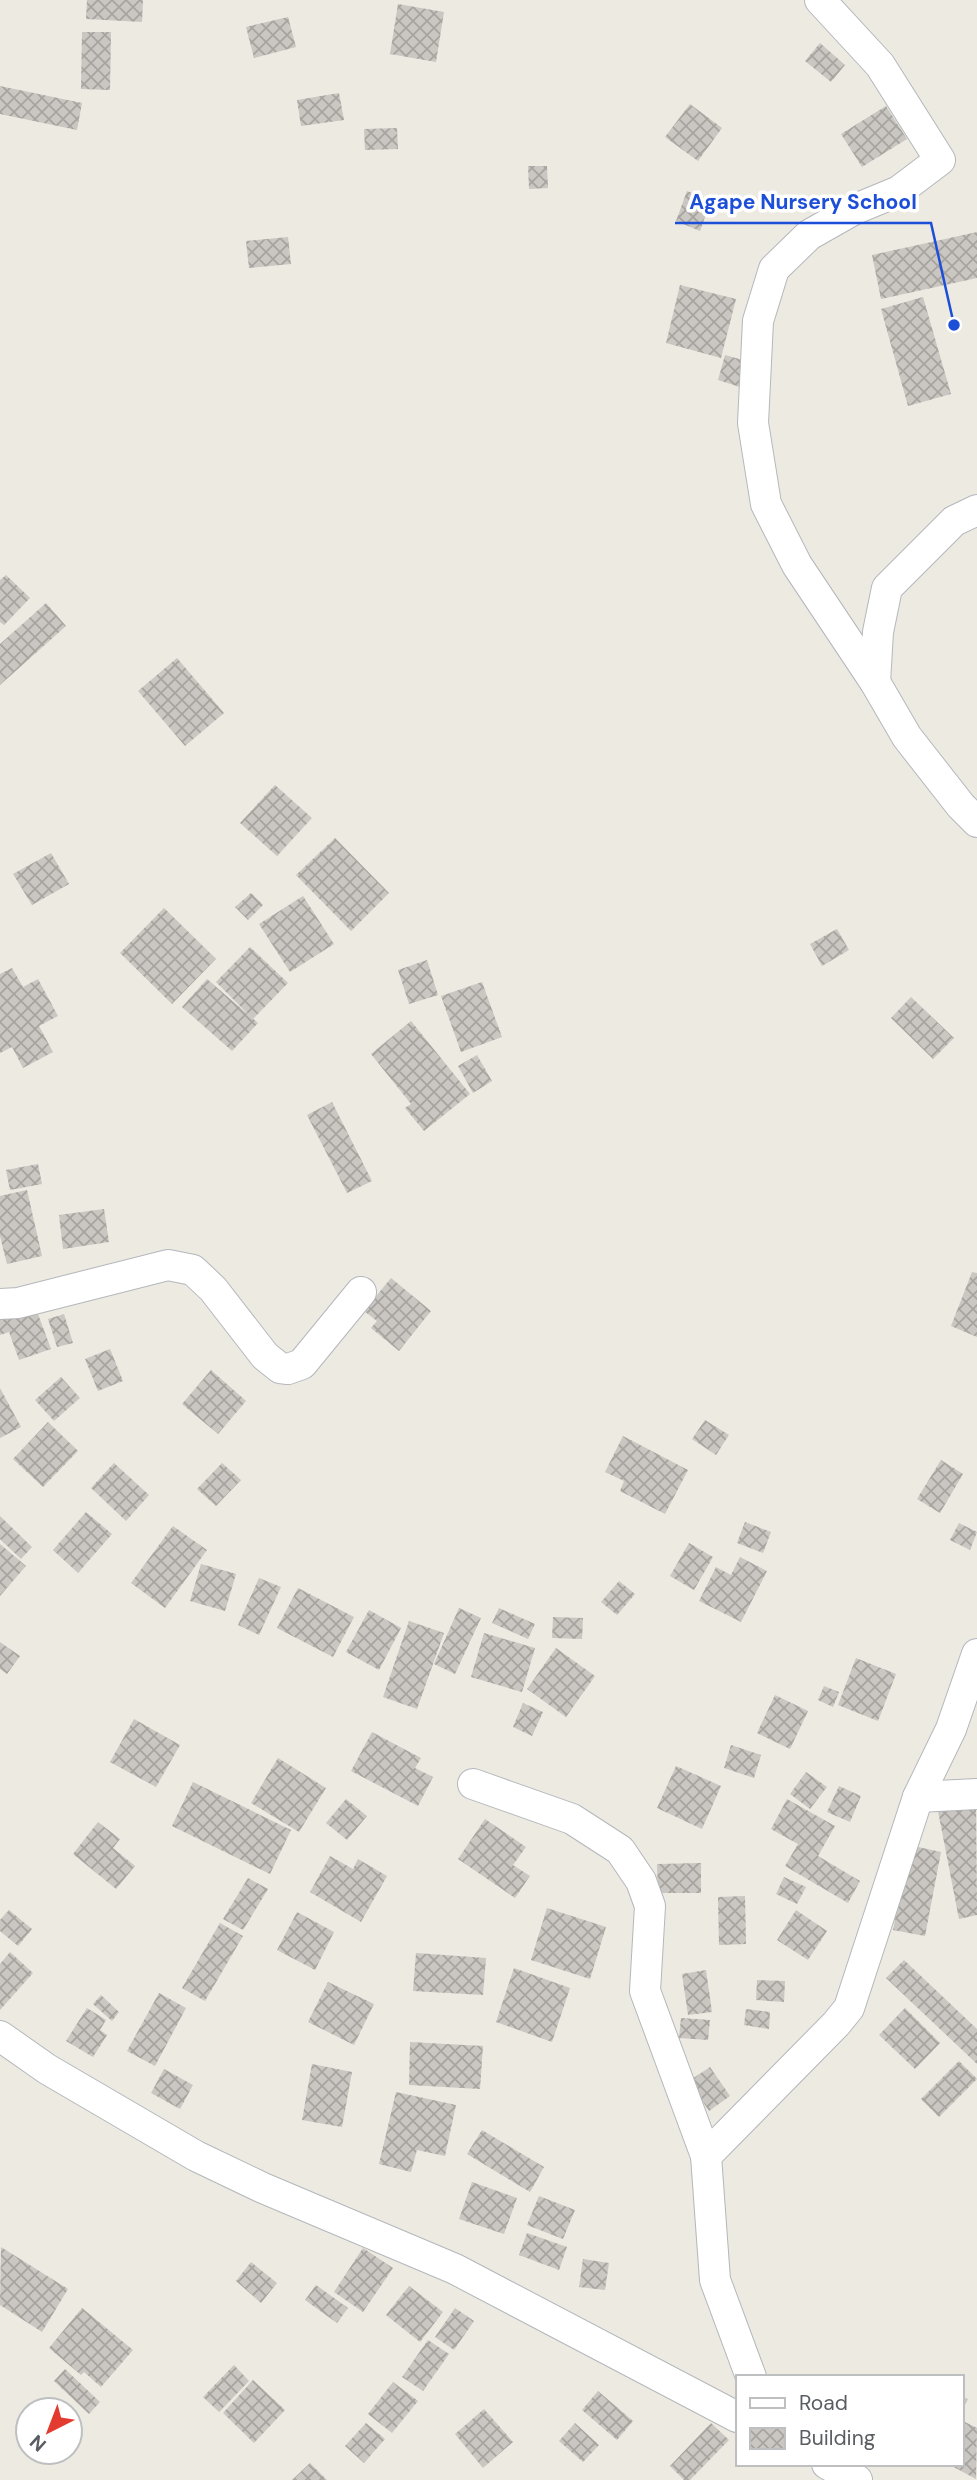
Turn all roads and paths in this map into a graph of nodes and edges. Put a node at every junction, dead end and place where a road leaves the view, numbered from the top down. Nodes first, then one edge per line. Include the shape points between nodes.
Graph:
1 (820, 0) edge
2 (977, 510) edge
3 (875, 682) junction
4 (977, 822) edge
5 (361, 1292) dead end
6 (0, 1304) edge
7 (977, 1654) edge
8 (473, 1784) dead end
9 (977, 1794) edge
10 (918, 1797) junction
11 (0, 2036) edge
12 (706, 2156) junction
13 (750, 2375) edge
14 (736, 2416) edge
15 (831, 2466) edge
16 (857, 2480) edge

1 - 3 street via 880,65 940,160 899,191 809,235 774,270 758,321 753,423 766,504 797,565
2 - 3 street via 954,521 887,588
3 - 4 street via 907,737
5 - 6 street via 302,1364 288,1369 265,1356 193,1269 168,1265
7 - 10 street via 951,1729
8 - 12 street via 572,1818 620,1850 641,1881 650,1906 645,1992
9 - 10 street
10 - 12 street via 849,2008
11 - 14 street via 47,2069 196,2156 455,2269
12 - 13 street via 715,2280
15 - 16 street

